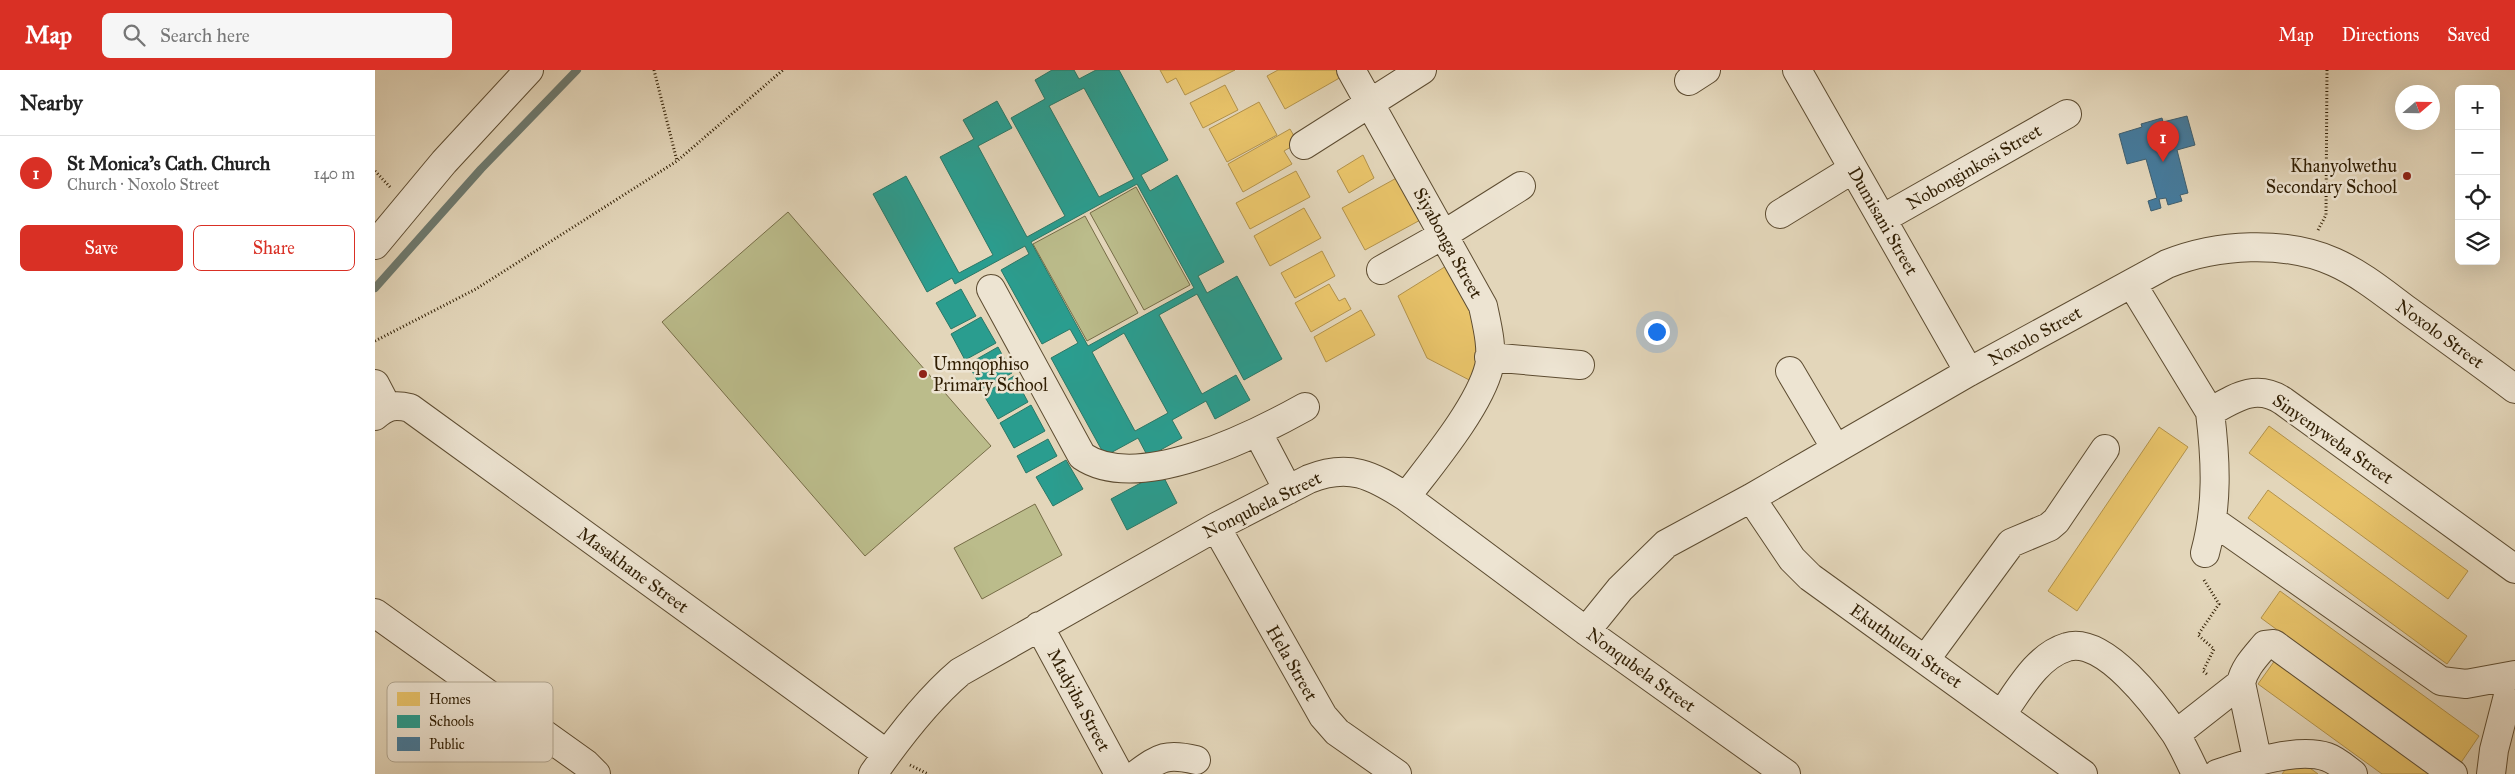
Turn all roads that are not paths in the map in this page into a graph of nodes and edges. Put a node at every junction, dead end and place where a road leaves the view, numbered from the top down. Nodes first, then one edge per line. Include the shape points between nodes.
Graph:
1 (529, 70) edge
2 (1351, 70) edge
3 (1422, 70) edge
4 (1797, 70) edge
5 (1369, 103) junction
6 (2067, 114) dead end
7 (1303, 145) dead end
8 (1853, 168) junction
9 (1521, 186) dead end
10 (1780, 214) dead end
11 (1882, 219) junction
12 (1443, 234) junction
13 (375, 245) edge
14 (1381, 270) dead end
15 (2132, 284) junction
16 (991, 290) dead end
17 (1489, 357) junction
18 (1580, 365) dead end
19 (1790, 371) dead end
20 (1969, 372) junction
21 (2515, 388) edge
22 (377, 407) edge
23 (1305, 407) dead end
24 (2210, 412) junction
25 (1258, 433) junction
26 (1836, 449) junction
27 (2105, 449) dead end
28 (1288, 490) junction
29 (1406, 497) junction
30 (1751, 498) junction
31 (2213, 521) junction
32 (1216, 527) junction
33 (2205, 553) road end
34 (2515, 569) edge
35 (375, 613) edge
36 (1039, 626) junction
37 (1586, 631) junction
38 (1925, 660) junction
39 (2514, 676) edge
40 (471, 682) edge
41 (2236, 687) junction
42 (2002, 714) junction
43 (2176, 734) junction
44 (553, 740) edge
45 (1196, 760) dead end
46 (2493, 762) edge
47 (881, 764) edge
48 (2515, 766) edge
49 (2251, 768) edge
50 (596, 774) edge
51 (1119, 774) edge
52 (1137, 774) edge
53 (1397, 774) edge
54 (1787, 774) edge
55 (2083, 774) edge
56 (2197, 774) edge
57 (2217, 774) edge
58 (2353, 774) edge
59 (2453, 774) edge

1 - 13 street via 444,162
2 - 5 street, Siyabonga Street
3 - 5 street
4 - 8 street, Dumisani Street
5 - 7 street
5 - 12 street, Siyabonga Street
6 - 11 street, Nobonginkosi Street
8 - 10 street
8 - 11 street, Dumisani Street
9 - 12 street
11 - 20 street, Dumisani Street
12 - 14 street
12 - 17 street, Siyabonga Street via 1483,306
15 - 20 street, Noxolo Street
15 - 21 street, Noxolo Street via 2167,264 2218,248 2307,252 2356,274
15 - 24 street
16 - 25 street via 1082,456 1091,463 1120,468 1158,465 1188,459
17 - 18 street
17 - 29 street, Siyabonga Street via 1489,367 1478,397
19 - 26 street
20 - 26 street, Noxolo Street
22 - 47 street, Masakhane Street via 397,405 409,408
23 - 25 street
24 - 31 street via 2215,464
24 - 34 street, Sinyenyweba Street via 2249,393 2262,391 2274,395
25 - 28 street
26 - 30 street, Noxolo Street
27 - 38 street via 2049,527 2011,543
28 - 29 street, Nonqubela Street via 1323,473 1341,470 1379,480
28 - 32 street, Nonqubela Street
29 - 37 street, Nonqubela Street
30 - 37 street, Noxolo Street via 1666,544 1620,589
30 - 38 street, Ekuthuleni Street via 1792,559 1810,577
31 - 33 street
31 - 39 street via 2441,681 2466,684
32 - 36 street, Nonqubela Street
32 - 53 street, Hela Street via 1323,716 1337,732
35 - 40 street
36 - 47 street, Nonqubela Street via 954,677
36 - 51 street, Madyiba Street
37 - 54 street, Nonqubela Street
38 - 42 street, Ekuthuleni Street
39 - 46 street
41 - 43 street
41 - 49 street
41 - 59 street via 2243,672 2265,645 2280,646
42 - 43 street via 2040,664 2068,646 2078,645 2102,655 2135,681
42 - 55 street, Ekuthuleni Street
43 - 56 street
44 - 50 street
45 - 52 street via 1169,756 1158,759
46 - 48 street
49 - 57 street
49 - 58 street via 2295,755 2314,754 2329,758

